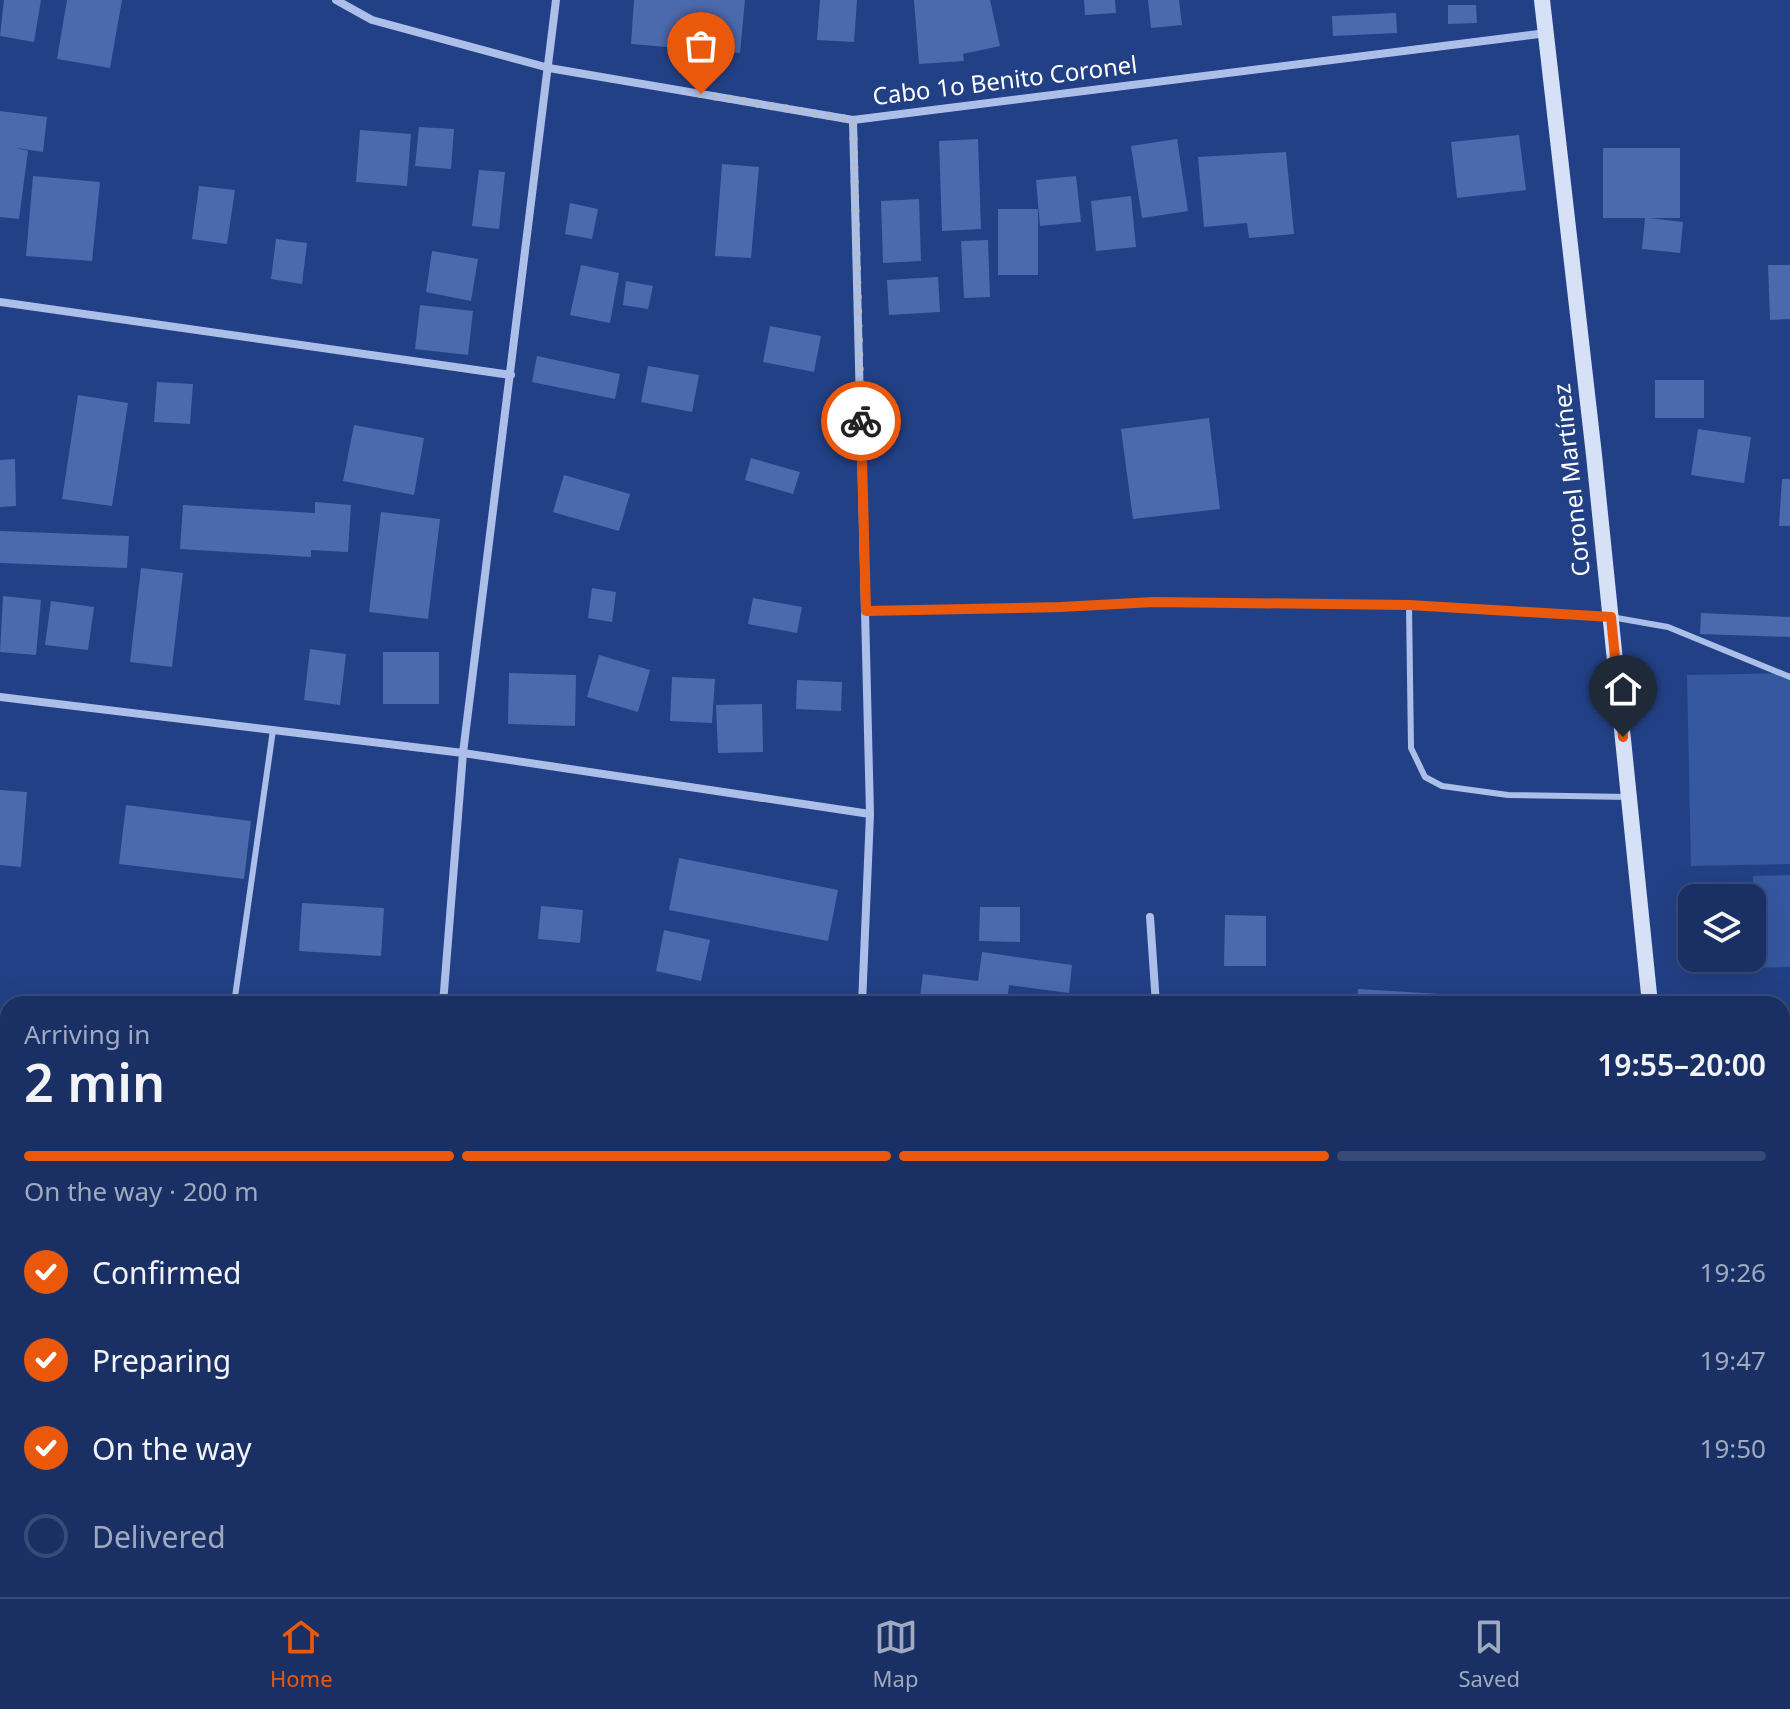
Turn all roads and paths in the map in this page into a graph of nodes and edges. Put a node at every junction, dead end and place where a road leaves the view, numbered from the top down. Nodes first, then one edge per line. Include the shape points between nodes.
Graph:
1 (336, 0) edge
2 (556, 0) edge
3 (1542, 0) edge
4 (1548, 33) junction
5 (549, 68) junction
6 (853, 120) junction
7 (0, 302) edge
8 (511, 375) junction
9 (1409, 605) junction
10 (866, 611) junction
11 (1611, 617) junction
12 (1790, 677) edge
13 (0, 697) edge
14 (273, 730) junction
15 (463, 753) junction
16 (1629, 797) junction
17 (870, 814) junction
18 (1150, 917) dead end
19 (235, 996) edge
20 (444, 996) edge
21 (862, 996) edge
22 (1155, 996) edge
23 (1649, 996) edge

1 - 5 street, Cabo 1o Benito Coronel via 372,20
2 - 5 street
3 - 4 main road, Coronel Martínez
4 - 6 street, Cabo 1o Benito Coronel
4 - 11 main road, Coronel Martínez
5 - 6 street, Cabo 1o Benito Coronel
5 - 8 street
6 - 10 street
7 - 8 street
8 - 15 street
9 - 10 lane via 1154,602
9 - 11 lane
9 - 16 lane via 1411,748 1425,777 1442,786 1508,795
10 - 17 street
11 - 12 lane via 1668,627
11 - 16 main road, Coronel Martínez
13 - 14 street
14 - 15 street
14 - 19 lane
15 - 17 street
15 - 20 street
16 - 23 main road, Coronel Martínez
17 - 21 street
18 - 22 street

